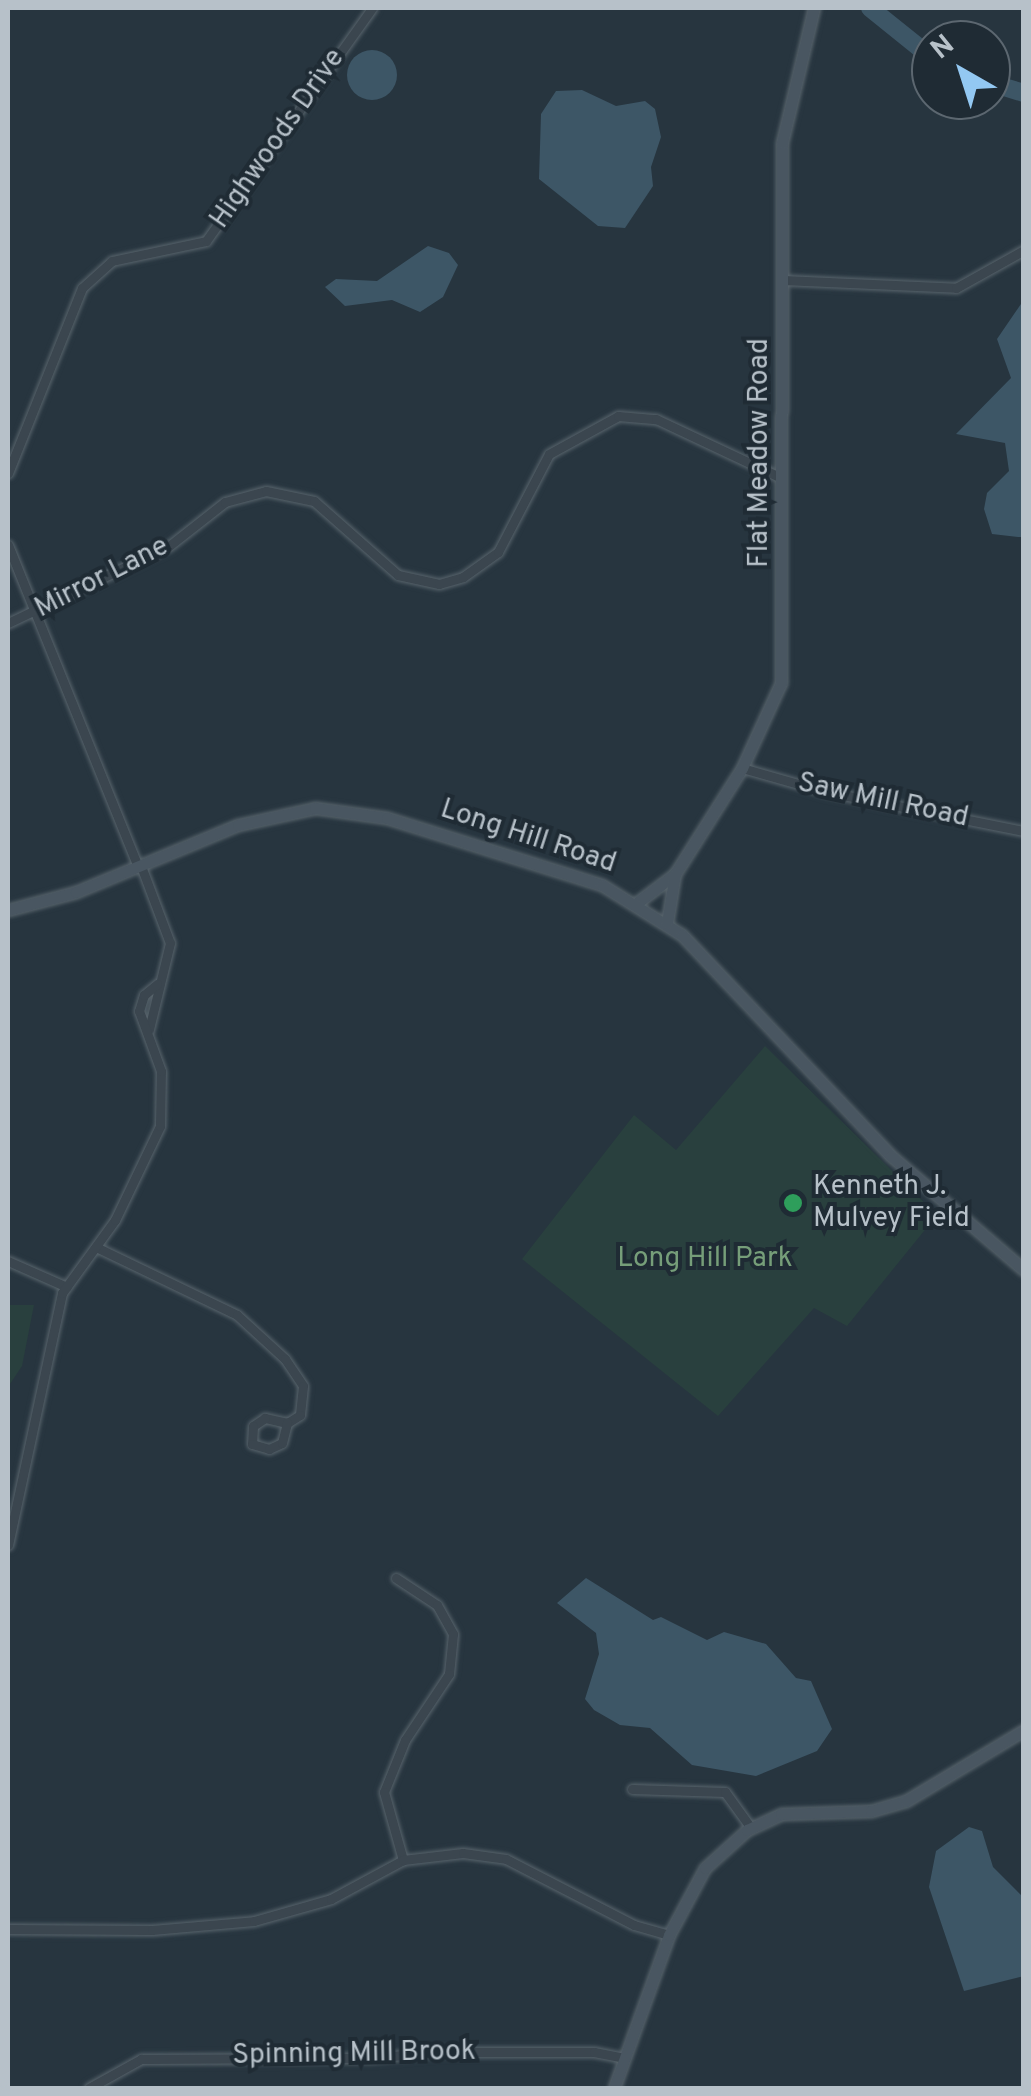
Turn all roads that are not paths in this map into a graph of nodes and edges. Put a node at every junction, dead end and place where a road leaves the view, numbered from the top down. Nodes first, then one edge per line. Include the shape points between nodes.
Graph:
1 (372, 8) edge
2 (814, 8) edge
3 (1024, 250) edge
4 (783, 280) junction
5 (8, 473) edge
6 (779, 476) junction
7 (8, 546) edge
8 (34, 615) junction
9 (8, 623) edge
10 (742, 768) junction
11 (1024, 831) edge
12 (140, 866) junction
13 (675, 874) junction
14 (638, 902) junction
15 (8, 910) edge
16 (666, 923) junction
17 (98, 1248) junction
18 (8, 1260) edge
19 (1024, 1270) edge
20 (67, 1287) junction
21 (287, 1423) dead end
22 (8, 1545) edge
23 (396, 1578) dead end
24 (1024, 1730) edge
25 (632, 1788) dead end
26 (752, 1828) junction
27 (403, 1860) junction
28 (8, 1929) edge
29 (669, 1934) junction
30 (625, 2058) junction
31 (89, 2088) edge
32 (614, 2088) edge

1 - 5 street, Highwoods Drive via 206,241 112,262 82,288
2 - 4 street, Flat Meadow Road via 782,143
3 - 4 street via 956,288
4 - 6 street, Flat Meadow Road
6 - 8 street, Mirror Lane via 656,418 618,416 549,454 498,552 486,567 463,577 439,584 398,575 314,502 266,491 225,502 169,546
6 - 10 street, Flat Meadow Road via 786,575 780,683
7 - 8 street
8 - 9 street, Mirror Lane
8 - 12 street
10 - 11 street, Saw Mill Road
10 - 13 street, Flat Meadow Road
12 - 14 street, Long Hill Road via 265,816 336,808 387,818
12 - 15 street, Long Hill Road
12 - 17 street via 170,943 149,1029 161,1071 160,1126
13 - 14 street, Flat Meadow Road
13 - 16 street, Flat Meadow Road
14 - 16 street, Long Hill Road
16 - 19 street, Long Hill Road via 891,1156
17 - 20 street
17 - 21 street via 236,1315 285,1360 303,1386 300,1415
18 - 20 street
20 - 22 street
23 - 27 street via 438,1605 453,1634 448,1674 404,1740 384,1792
24 - 26 street via 906,1801 871,1811 782,1814
25 - 26 street via 725,1792
26 - 29 street via 705,1868
27 - 28 street via 331,1899 254,1920 152,1930
27 - 29 street via 464,1854 506,1860 634,1925
29 - 30 street
30 - 31 street, Spinning Mill Brook via 594,2052 438,2052 141,2059
30 - 32 street

